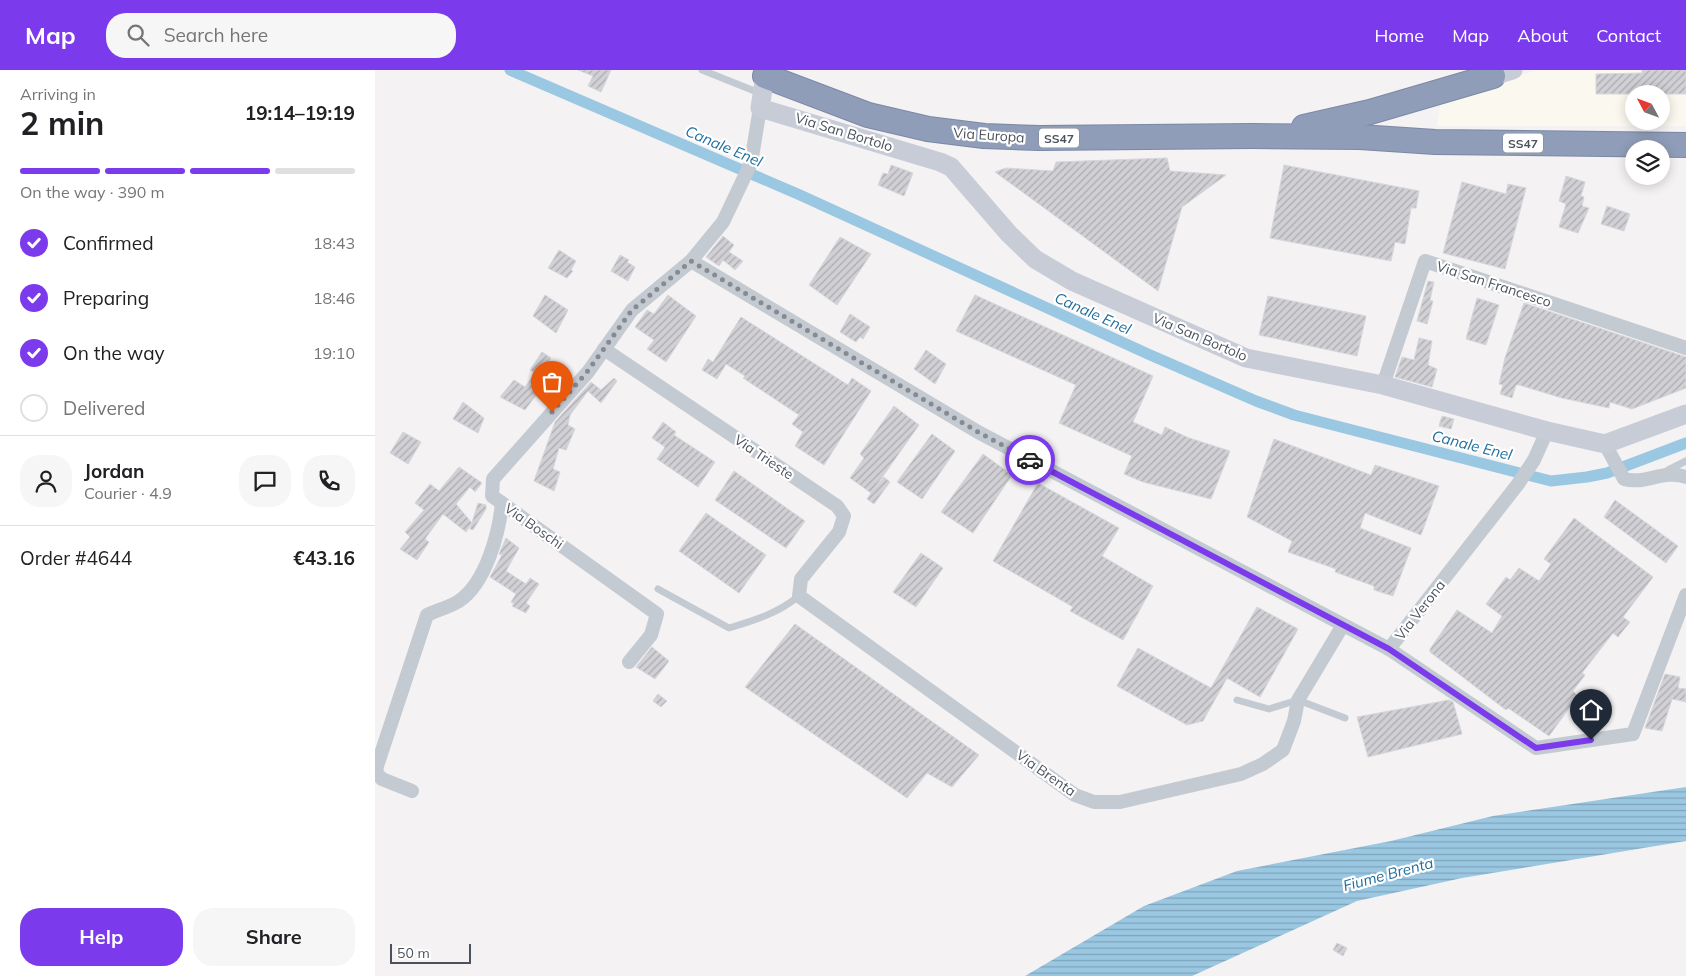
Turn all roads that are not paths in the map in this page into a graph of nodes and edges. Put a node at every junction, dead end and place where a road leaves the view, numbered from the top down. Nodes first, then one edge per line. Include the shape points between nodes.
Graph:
1 (702, 70) edge
2 (1503, 73) edge
3 (763, 93) junction
4 (1686, 134) edge
5 (1252, 136) junction
6 (1360, 137) junction
7 (1625, 144) edge
8 (1670, 145) edge
9 (1686, 145) edge
10 (1670, 150) edge
11 (1686, 154) edge
12 (691, 261) junction
13 (1686, 348) edge
14 (604, 349) junction
15 (1383, 385) junction
16 (1686, 414) edge
17 (1547, 431) junction
18 (1610, 451) junction
19 (1686, 461) edge
20 (1667, 474) junction
21 (1686, 477) edge
22 (503, 503) junction
23 (658, 589) dead end
24 (799, 596) junction
25 (1686, 596) edge
26 (1343, 625) junction
27 (1389, 649) junction
28 (629, 662) dead end
29 (1237, 700) dead end
30 (1298, 700) junction
31 (1345, 718) dead end
32 (412, 791) dead end

1 - 3 lane
2 - 5 highway via 1354,116
3 - 5 highway, Via Europa / SS47 via 947,132 1039,138
3 - 12 street, Via Boschi via 751,163 743,183 723,222
3 - 15 street, Via San Bortolo via 951,168 1035,259 1081,286 1246,358
4 - 6 highway, SS47 via 1424,131
5 - 6 highway, SS47
6 - 7 highway, SS47 via 1435,142
8 - 9 highway, SS47
10 - 11 highway
12 - 14 street, Via Boschi via 632,310
12 - 26 street, Via Verona via 978,432
13 - 15 street, Via San Francesco via 1425,262
14 - 22 street, Via Boschi via 493,478 492,496
14 - 24 street, Via Trieste via 837,506 844,516 839,532 801,579
15 - 17 street, Via San Bortolo
16 - 18 street
17 - 18 street, Via San Bortolo
17 - 27 street, Via Verona via 1534,460 1518,484
18 - 20 street via 1625,479 1636,482
19 - 20 lane via 1667,470
20 - 21 street
22 - 28 street, Via Boschi via 657,614 651,635
22 - 32 street via 494,542 471,589 457,602 427,615 377,766 376,773 382,779
23 - 24 lane via 729,628 783,609
24 - 30 street, Via Brenta via 1075,795 1094,802 1120,802 1241,774 1263,764 1283,750
25 - 27 street via 1633,734 1536,748
26 - 27 street, Via Verona
26 - 30 street, Via Brenta
29 - 30 lane via 1269,709
30 - 31 lane

